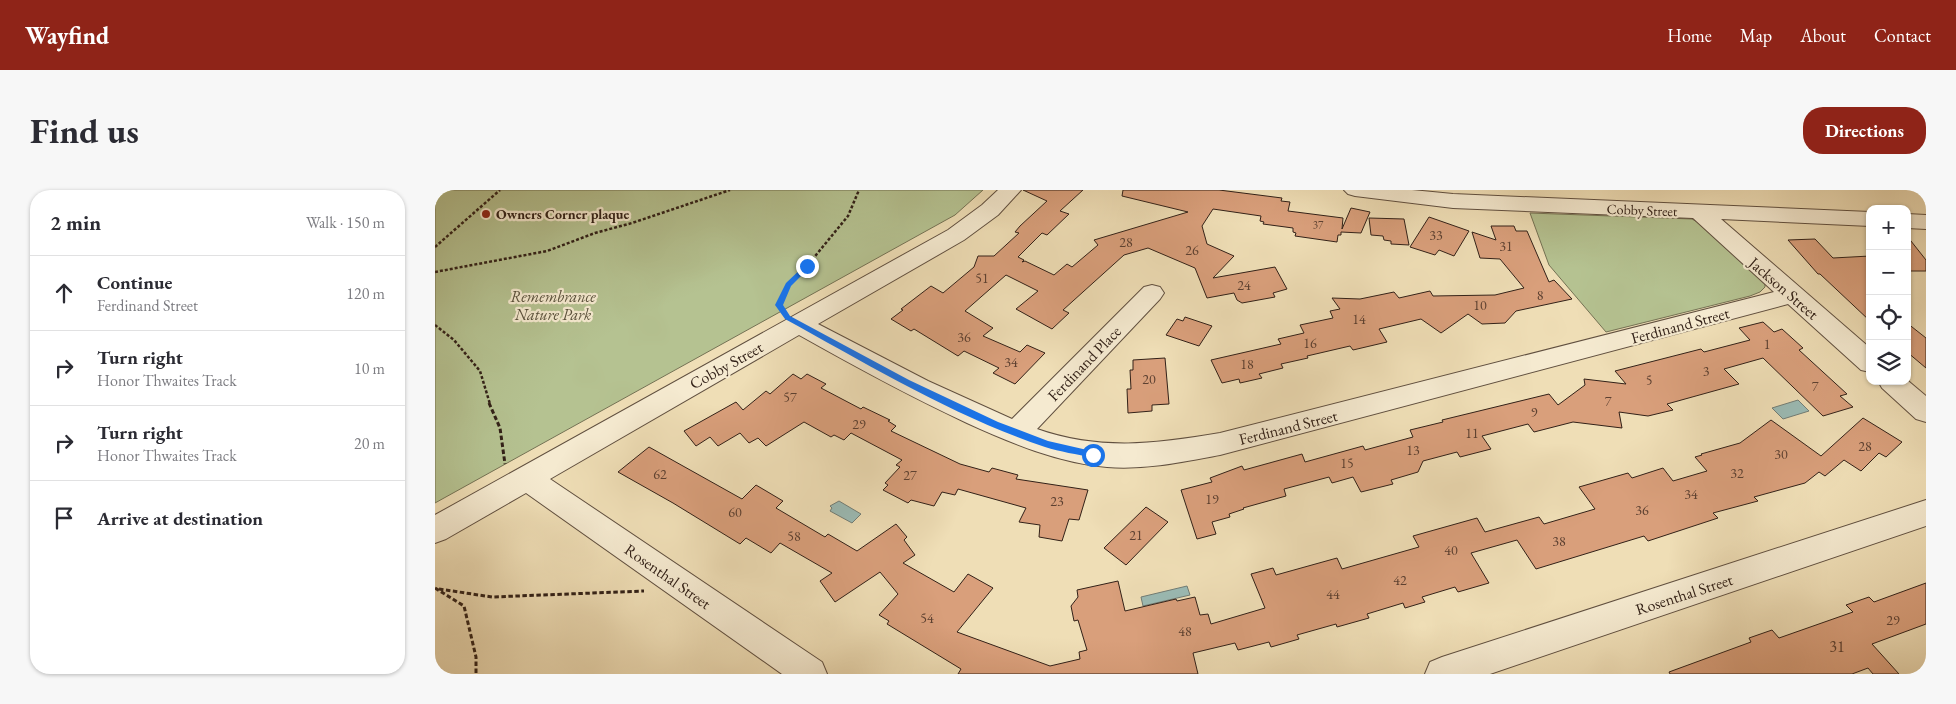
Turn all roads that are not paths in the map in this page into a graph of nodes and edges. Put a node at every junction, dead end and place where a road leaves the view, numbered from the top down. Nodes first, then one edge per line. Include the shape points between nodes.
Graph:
1 (1010, 190) edge
2 (1355, 190) edge
3 (1699, 212) junction
4 (1866, 220) edge
5 (1911, 221) edge
6 (1926, 222) edge
7 (1153, 293) dead end
8 (1793, 295) junction
9 (799, 324) junction
10 (1866, 359) edge
11 (1896, 385) edge
12 (1926, 412) edge
13 (1016, 433) junction
14 (516, 471) junction
15 (1926, 513) edge
16 (435, 530) edge
17 (810, 674) edge
18 (1442, 674) edge

1 - 9 street, Cobby Street via 990,210 956,235
2 - 3 street, Cobby Street via 1453,201
3 - 4 street, Cobby Street
3 - 8 street, Jackson Street
5 - 6 street
7 - 13 street, Ferdinand Place
8 - 10 street, Jackson Street
8 - 13 street, Ferdinand Street via 1220,444 1150,455 1093,455
9 - 13 street, Ferdinand Street via 907,382
9 - 14 street, Cobby Street
11 - 12 street
14 - 16 street, Cobby Street
14 - 17 street, Rosenthal Street
15 - 18 street, Rosenthal Street

